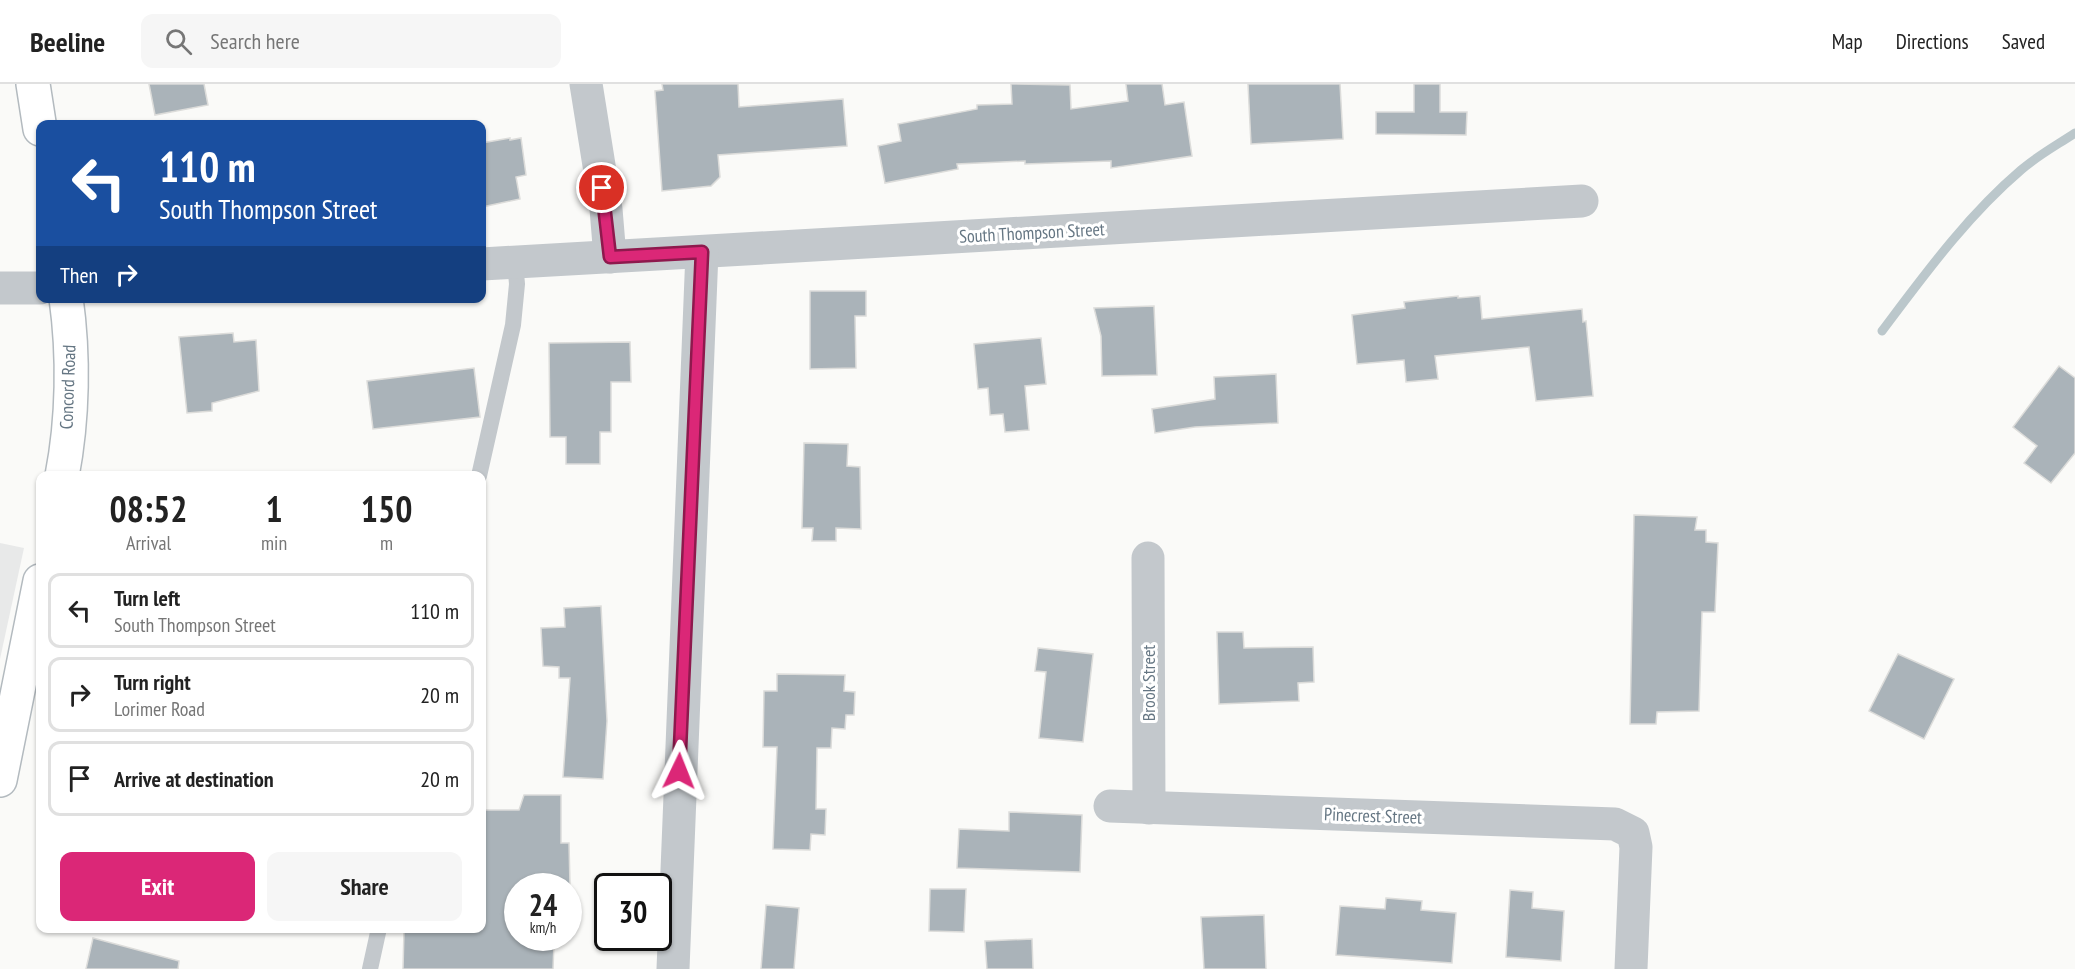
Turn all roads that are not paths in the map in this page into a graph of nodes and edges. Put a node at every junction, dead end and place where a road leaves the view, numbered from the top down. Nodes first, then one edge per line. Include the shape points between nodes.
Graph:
1 (33, 84) edge
2 (586, 84) edge
3 (39, 120) edge
4 (1582, 201) dead end
5 (702, 252) junction
6 (610, 257) junction
7 (515, 262) junction
8 (486, 264) edge
9 (0, 288) edge
10 (36, 288) edge
11 (66, 303) edge
12 (62, 471) edge
13 (479, 471) edge
14 (1148, 558) dead end
15 (36, 601) edge
16 (0, 780) edge
17 (1110, 806) dead end
18 (1149, 808) junction
19 (378, 933) edge
20 (370, 969) edge
21 (673, 969) edge
22 (1631, 969) edge

1 - 3 main road
2 - 6 street
4 - 5 street, South Thompson Street
5 - 6 street, South Thompson Street
5 - 21 street
6 - 7 street, South Thompson Street
7 - 8 street, South Thompson Street
7 - 13 lane via 513,325
9 - 10 street
11 - 12 main road, Concord Road via 69,391
14 - 18 street, Brook Street
15 - 16 main road
17 - 18 street, Pinecrest Street
18 - 22 street, Pinecrest Street via 1615,824 1633,833 1636,847
19 - 20 lane

